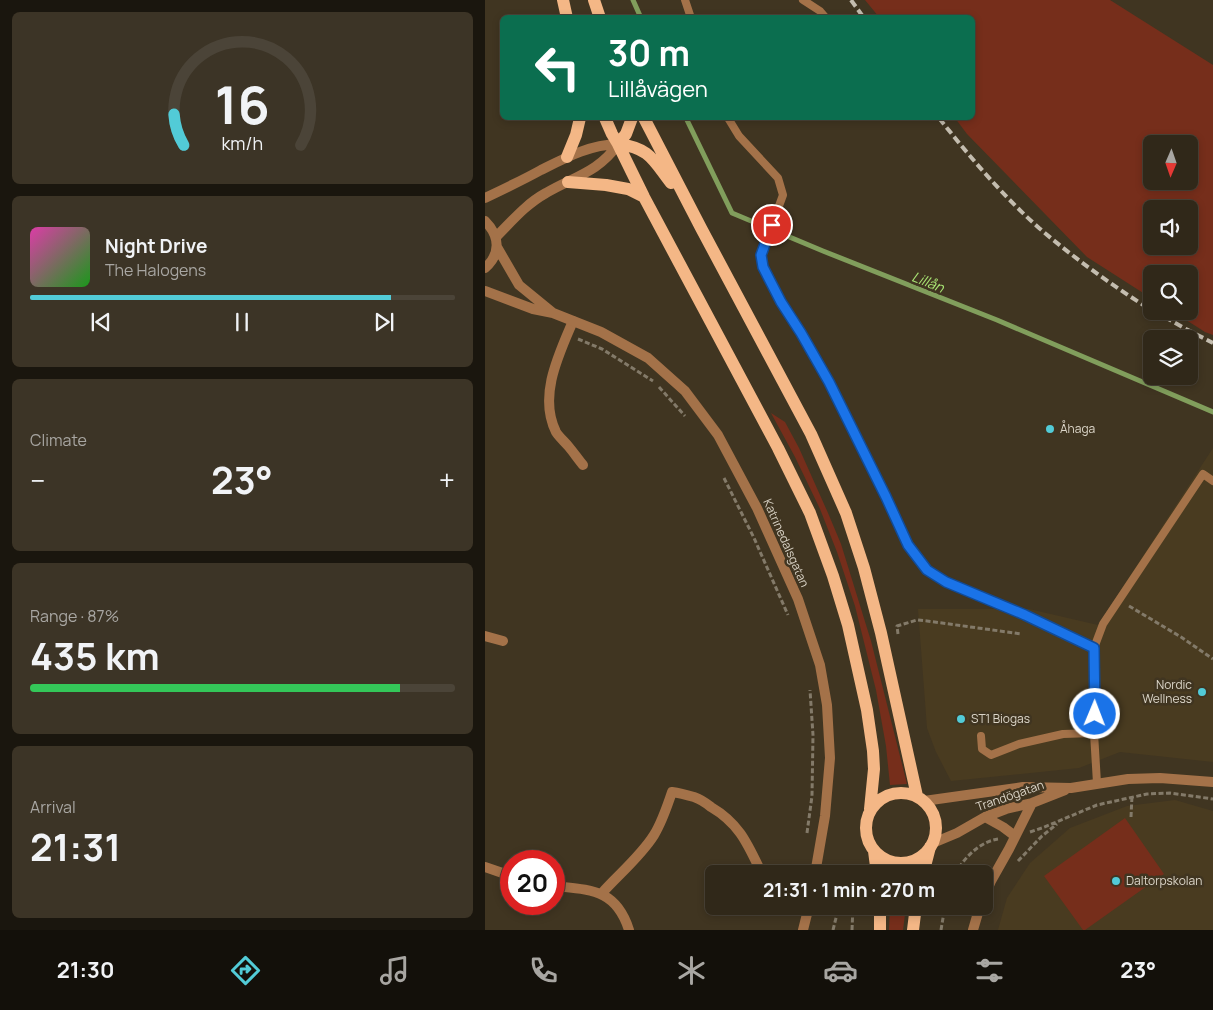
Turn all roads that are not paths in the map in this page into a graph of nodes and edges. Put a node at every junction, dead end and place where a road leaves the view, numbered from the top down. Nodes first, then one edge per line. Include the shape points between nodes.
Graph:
1 (685, 0) edge
2 (803, 0) edge
3 (563, 1) edge
4 (595, 2) edge
5 (566, 15) edge
6 (599, 15) edge
7 (690, 15) edge
8 (823, 15) edge
9 (580, 120) edge
10 (606, 120) edge
11 (631, 120) edge
12 (645, 120) edge
13 (729, 120) edge
14 (619, 144) junction
15 (567, 157) junction
16 (569, 182) junction
17 (644, 197) junction
18 (485, 198) edge
19 (691, 209) junction
20 (485, 221) edge
21 (497, 242) junction
22 (485, 268) edge
23 (485, 290) edge
24 (553, 313) junction
25 (573, 321) junction
26 (583, 465) dead end
27 (1213, 481) edge
28 (485, 636) edge
29 (503, 641) dead end
30 (1094, 648) junction
31 (1094, 733) junction
32 (981, 736) dead end
33 (1213, 782) edge
34 (1097, 783) junction
35 (1071, 788) junction
36 (921, 799) junction
37 (1032, 803) junction
38 (870, 809) junction
39 (985, 817) junction
40 (1015, 836) junction
41 (931, 845) junction
42 (874, 851) junction
43 (757, 865) edge
44 (817, 865) edge
45 (876, 865) edge
46 (925, 865) edge
47 (485, 867) edge
48 (500, 872) edge
49 (993, 877) edge
50 (565, 887) edge
51 (601, 894) junction
52 (806, 915) edge
53 (880, 915) edge
54 (915, 915) edge
55 (977, 915) edge
56 (629, 930) edge
57 (803, 930) edge
58 (879, 930) edge
59 (913, 930) edge
60 (973, 930) edge

1 - 7 lane
2 - 8 lane
3 - 5 main road
4 - 6 main road
9 - 15 main road
10 - 14 main road
11 - 14 main road via 627,134
12 - 19 main road
13 - 30 lane via 739,136 778,178 783,195 761,255 763,267 829,382 908,545 927,570 946,582
14 - 15 street via 589,148
14 - 16 street via 596,167
14 - 17 main road
14 - 19 main road via 641,149 649,155
15 - 18 street
16 - 17 main road via 628,189
16 - 21 street via 532,202 519,213
17 - 38 main road via 814,522 848,625 867,710 874,769
19 - 36 main road via 811,434 846,513 864,568
20 - 21 street, Katrinedalsgatan via 492,228
21 - 22 street via 493,260
21 - 24 street, Katrinedalsgatan via 519,285
23 - 24 street, Katrinedalsgatan via 533,309
24 - 25 street, Katrinedalsgatan
25 - 26 street via 552,378 550,416 557,433
25 - 44 street, Katrinedalsgatan via 601,332 648,358 685,391 718,436 753,500 798,599 820,665 827,705 830,758
27 - 30 lane via 1203,474 1103,624
28 - 29 street
30 - 31 lane
31 - 32 lane via 1063,734 1019,744 991,755 982,749
31 - 34 lane
33 - 34 street, Trandögatan via 1160,778
34 - 35 street, Trandögatan
35 - 36 street, Trandögatan via 1023,787
35 - 37 street, Trandögatan
36 - 38 main road via 901,792 877,801
36 - 41 main road via 932,812 936,824
37 - 39 street, Trandögatan
37 - 40 street
38 - 42 main road via 865,831
39 - 40 street
39 - 41 street, Trandögatan
40 - 49 street
41 - 42 main road via 919,858 903,863 887,860
41 - 46 main road
42 - 45 main road
43 - 51 street via 737,827 729,819 697,798 671,792 665,814 653,836
47 - 48 street
50 - 51 street
51 - 56 street via 616,904
52 - 57 street
53 - 58 main road
54 - 59 main road
55 - 60 street

